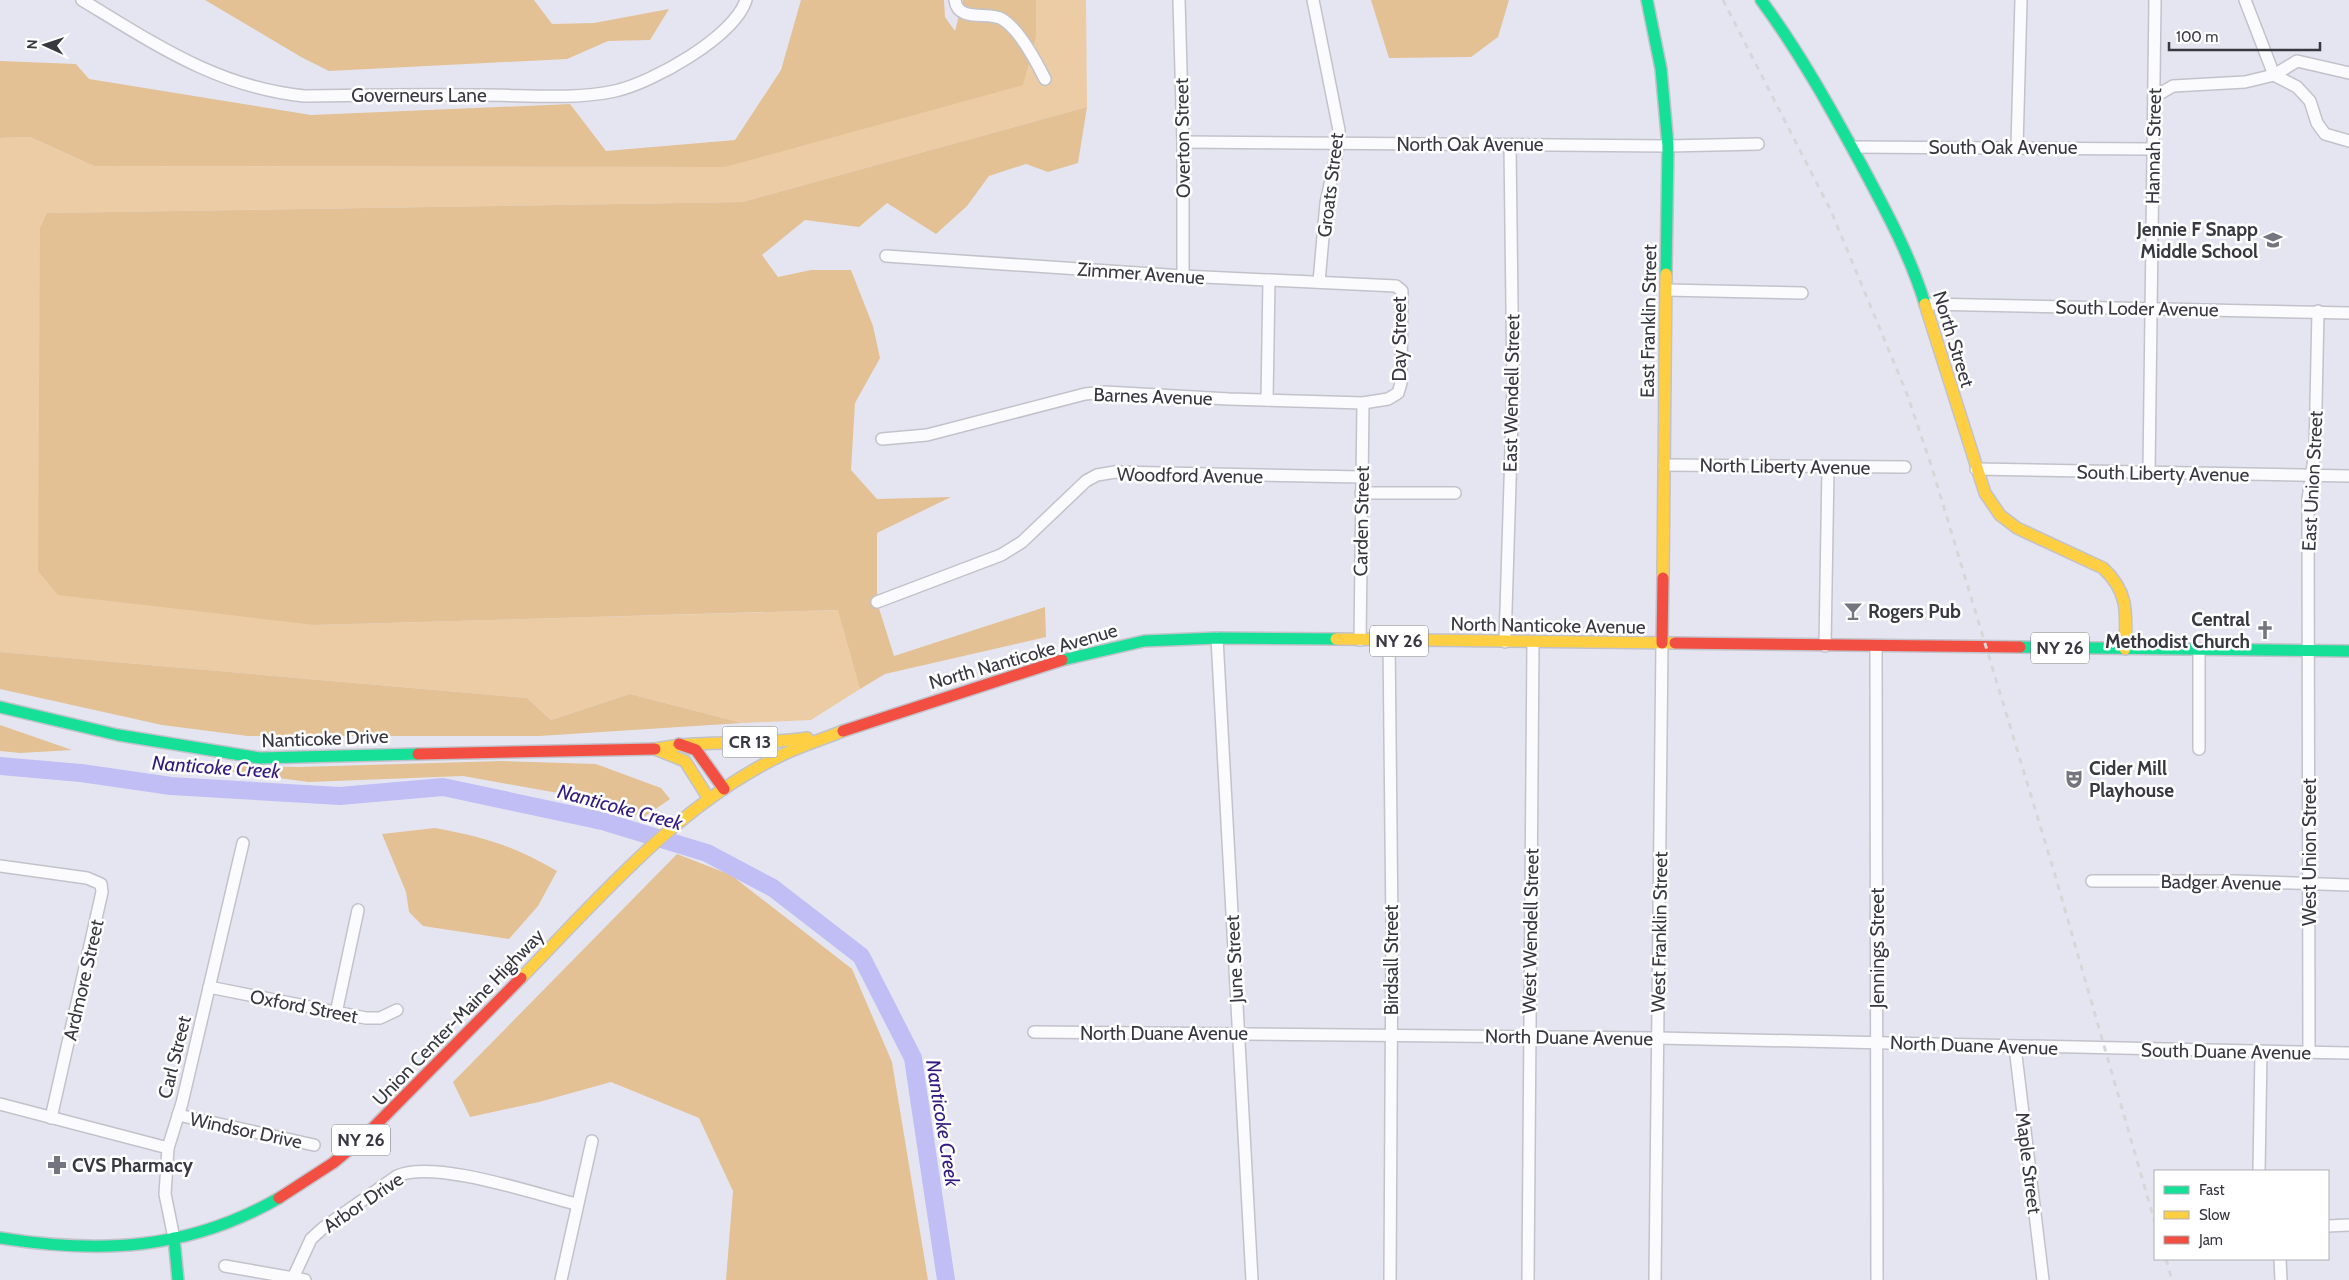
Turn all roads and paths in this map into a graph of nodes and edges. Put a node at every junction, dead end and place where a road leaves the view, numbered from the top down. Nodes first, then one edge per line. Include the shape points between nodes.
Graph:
1 (82, 0) edge
2 (746, 0) edge
3 (955, 0) edge
4 (1179, 0) edge
5 (1313, 0) edge
6 (1647, 0) edge
7 (1762, 0) edge
8 (2021, 0) edge
9 (2155, 0) edge
10 (2244, 0) edge
11 (2349, 73) edge
12 (2274, 75) junction
13 (1045, 80) dead end
14 (2154, 97) junction
15 (2349, 141) edge
16 (1183, 142) junction
17 (1339, 143) junction
18 (1510, 144) junction
19 (1758, 144) dead end
20 (1668, 146) junction
21 (1852, 147) junction
22 (2017, 147) junction
23 (2153, 149) junction
24 (886, 256) dead end
25 (1183, 276) junction
26 (1269, 280) junction
27 (1319, 282) junction
28 (1396, 286) joint
29 (1666, 290) junction
30 (1802, 293) dead end
31 (1926, 304) junction
32 (2151, 308) junction
33 (2318, 311) junction
34 (2349, 312) edge
35 (1398, 393) joint
36 (1267, 400) junction
37 (1363, 403) junction
38 (882, 439) dead end
39 (1664, 465) junction
40 (1828, 467) junction
41 (1905, 467) dead end
42 (1976, 469) junction
43 (2149, 472) junction
44 (2313, 476) junction
45 (2349, 476) edge
46 (1362, 477) junction
47 (1361, 493) junction
48 (1455, 493) dead end
49 (877, 602) dead end
50 (1217, 638) junction
51 (1360, 640) junction
52 (1389, 640) junction
53 (1506, 642) junction
54 (1533, 642) junction
55 (1662, 643) junction
56 (1825, 646) junction
57 (1876, 646) junction
58 (2125, 649) junction
59 (2199, 651) junction
60 (2307, 651) junction
61 (2349, 651) edge
62 (0, 708) edge
63 (844, 730) junction
64 (677, 743) junction
65 (655, 749) junction
66 (2199, 749) dead end
67 (724, 790) junction
68 (709, 799) junction
69 (243, 844) dead end
70 (0, 866) edge
71 (2092, 881) dead end
72 (2309, 884) junction
73 (2349, 885) edge
74 (358, 910) dead end
75 (209, 987) junction
76 (397, 1010) dead end
77 (336, 1013) junction
78 (1034, 1032) dead end
79 (1238, 1033) junction
80 (1391, 1034) junction
81 (1529, 1036) junction
82 (1658, 1038) junction
83 (1877, 1042) junction
84 (2016, 1047) junction
85 (2104, 1049) joint
86 (2261, 1052) junction
87 (2309, 1052) junction
88 (2349, 1053) edge
89 (0, 1104) edge
90 (178, 1115) junction
91 (51, 1118) junction
92 (592, 1141) dead end
93 (314, 1145) dead end
94 (168, 1148) junction
95 (2259, 1170) edge
96 (576, 1204) junction
97 (2349, 1225) edge
98 (2329, 1226) edge
99 (0, 1238) edge
100 (174, 1238) junction
101 (2280, 1260) edge
102 (225, 1266) dead end
103 (293, 1278) junction
104 (178, 1280) edge
105 (305, 1280) edge
106 (560, 1280) edge
107 (1252, 1280) edge
108 (1390, 1280) edge
109 (1528, 1280) edge
110 (1656, 1280) edge
111 (1877, 1280) edge
112 (2043, 1280) edge
113 (2281, 1280) edge

1 - 2 street, Governeurs Lane via 205,71 273,92 304,96 531,96 600,94 640,83 684,61 715,38 738,15
3 - 13 street via 963,12 999,17 1009,23
4 - 16 street, Overton Street
5 - 17 street, Groats Street
6 - 20 main road, East Franklin Street via 1665,101
7 - 21 main road, North Street via 1791,41
8 - 22 street
9 - 14 street, Hannah Street
10 - 12 street
11 - 12 street via 2297,61
12 - 14 street via 2245,82 2172,86
12 - 15 street via 2297,87 2310,102 2317,123 2325,134
14 - 23 street, Hannah Street
16 - 17 street, North Oak Avenue
16 - 25 street, Overton Street
17 - 18 street, North Oak Avenue
17 - 27 street, Groats Street via 1326,203
18 - 20 street, North Oak Avenue
18 - 53 street, East Wendell Street via 1513,387
19 - 20 street, North Oak Avenue
20 - 29 main road, East Franklin Street
21 - 22 street, South Oak Avenue
21 - 31 main road, North Street via 1900,238
22 - 23 street, South Oak Avenue
23 - 32 street, Hannah Street
24 - 25 street, Zimmer Avenue
25 - 26 street, Zimmer Avenue
26 - 27 street, Zimmer Avenue
26 - 36 street
27 - 28 street, Zimmer Avenue
28 - 35 street, Day Street via 1402,291 1401,383
29 - 30 street
29 - 39 main road, East Franklin Street
31 - 32 street, South Loder Avenue
31 - 42 main road, North Street
32 - 33 street, South Loder Avenue
32 - 43 street, Hannah Street
33 - 34 street, South Loder Avenue
33 - 44 street, East Union Street
35 - 37 street, Barnes Avenue via 1380,402
36 - 37 street, Barnes Avenue
36 - 38 street, Barnes Avenue via 1105,392 1085,394 927,435
37 - 46 street, Carden Street
39 - 40 street, North Liberty Avenue
39 - 55 main road, East Franklin Street
40 - 41 street, North Liberty Avenue
40 - 56 street
42 - 43 street, South Liberty Avenue
42 - 58 main road, North Street via 1985,493 2000,515 2017,528 2103,568 2115,577 2122,588 2124,602
43 - 44 street, South Liberty Avenue
44 - 45 street, South Liberty Avenue
44 - 60 street, East Union Street via 2308,500
46 - 47 street, Carden Street
46 - 49 street, Woodford Avenue via 1115,472 1097,475 1086,481 1022,542 1002,554
47 - 48 street
47 - 51 street, Carden Street
50 - 51 main road, North Nanticoke Avenue / NY 26
50 - 63 main road, North Nanticoke Avenue / NY 26 via 1144,641 1093,651
50 - 79 street, June Street
51 - 52 main road, North Nanticoke Avenue / NY 26
52 - 53 main road, North Nanticoke Avenue / NY 26
52 - 80 street, Birdsall Street
53 - 54 main road, North Nanticoke Avenue / NY 26
54 - 55 main road, North Nanticoke Avenue / NY 26
54 - 81 street, West Wendell Street
55 - 56 main road, North Nanticoke Avenue / NY 26
55 - 82 street, West Franklin Street
56 - 57 main road, North Nanticoke Avenue / NY 26
57 - 58 main road, North Nanticoke Avenue / NY 26
57 - 83 street, Jennings Street
58 - 59 main road, NY 26
59 - 60 main road, NY 26
59 - 66 street
60 - 61 main road, NY 26
60 - 72 street, West Union Street
62 - 65 main road, Nanticoke Drive / CR 13 via 118,735 260,758
63 - 64 main road, CR 13 via 769,742
63 - 67 main road, Union Center-Maine Highway / NY 26 via 776,758
64 - 65 main road, CR 13
64 - 67 main road, CR 13 via 696,750
65 - 68 main road, CR 13 via 685,761
67 - 68 main road, Union Center-Maine Highway / NY 26
68 - 100 main road, Union Center-Maine Highway / NY 26 via 633,863 346,1153 277,1200 237,1218
69 - 75 street, Carl Street
70 - 91 street, Ardmore Street via 60,874 101,884 102,892
71 - 72 street, Badger Avenue
72 - 73 street, Badger Avenue
72 - 87 street, West Union Street
74 - 77 street
75 - 77 street, Oxford Street
75 - 90 street, Carl Street
76 - 77 street, Oxford Street via 380,1018
78 - 79 street, North Duane Avenue
79 - 80 street, North Duane Avenue
79 - 107 street, June Street
80 - 81 street, North Duane Avenue
80 - 108 street, Birdsall Street
81 - 82 street, North Duane Avenue
81 - 109 street, West Wendell Street
82 - 83 street, North Duane Avenue
82 - 110 street, West Franklin Street
83 - 84 street, North Duane Avenue
83 - 111 street, Jennings Street
84 - 85 street, North Duane Avenue
84 - 112 street, Maple Street
85 - 86 street, South Duane Avenue
86 - 87 street, South Duane Avenue
86 - 95 street
87 - 88 street, South Duane Avenue
89 - 91 street
90 - 93 street, Windsor Drive
90 - 94 street, Carl Street
91 - 94 street
92 - 96 street
94 - 100 street, Carl Street via 165,1194
96 - 103 street, Arbor Drive via 462,1176 407,1171 311,1239
96 - 106 street
97 - 98 street
99 - 100 main road, Union Center-Maine Highway / NY 26 via 91,1248
100 - 104 main road, Carl Street
101 - 113 street
102 - 103 street
103 - 105 street

